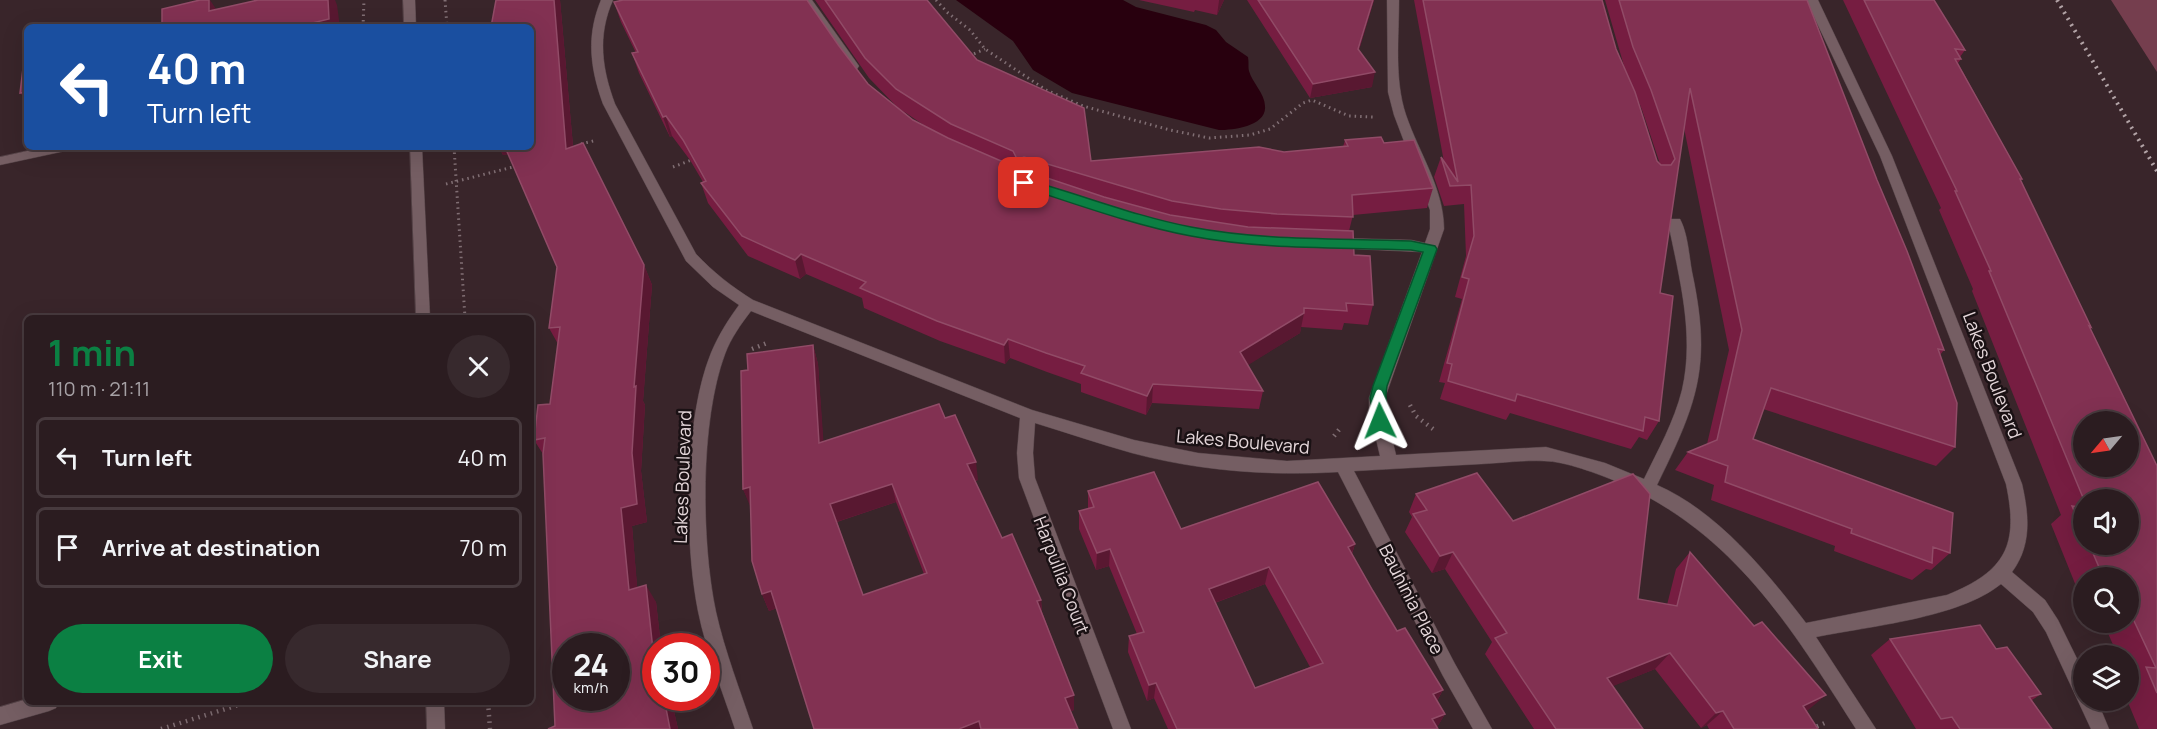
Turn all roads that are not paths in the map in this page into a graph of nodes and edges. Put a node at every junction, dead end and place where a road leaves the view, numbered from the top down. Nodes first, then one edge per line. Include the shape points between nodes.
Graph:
1 (409, 0) edge
2 (607, 0) edge
3 (806, 0) edge
4 (1393, 0) edge
5 (1812, 0) edge
6 (410, 24) edge
7 (857, 74) edge
8 (49, 150) edge
9 (416, 150) edge
10 (0, 160) edge
11 (1675, 222) edge
12 (1321, 242) edge
13 (1430, 249) junction
14 (748, 304) junction
15 (423, 315) edge
16 (1028, 415) junction
17 (1390, 464) junction
18 (1344, 466) junction
19 (1648, 487) junction
20 (2001, 573) junction
21 (1802, 632) junction
22 (2073, 671) edge
23 (38, 705) edge
24 (435, 705) edge
25 (2092, 711) edge
26 (0, 716) edge
27 (436, 729) edge
28 (744, 729) edge
29 (1122, 729) edge
30 (1483, 729) edge
31 (1867, 729) edge
32 (2100, 729) edge

1 - 6 street
2 - 14 street, Lakes Boulevard via 600,16 596,58 609,104 691,257 704,273
3 - 7 street
4 - 13 street via 1394,92 1437,210 1437,229
5 - 20 street, Lakes Boulevard via 1886,156 2014,484 2021,532 2015,554
8 - 10 street
9 - 15 street
11 - 19 street via 1695,350 1692,378 1673,439
12 - 13 street
13 - 17 street via 1377,398
14 - 16 street, Lakes Boulevard
14 - 28 street, Lakes Boulevard via 718,353 708,385 701,422 697,533 711,629
16 - 18 street, Lakes Boulevard via 1134,447 1198,460 1287,468
16 - 29 street, Harpullia Court via 1027,478
17 - 18 street, Lakes Boulevard
17 - 19 street, Lakes Boulevard via 1546,454 1609,470
18 - 30 street, Bauhinia Place
19 - 21 street, Lakes Boulevard via 1683,507 1732,546 1775,594
20 - 21 street, Lakes Boulevard via 1984,587 1948,603
20 - 22 street via 2039,606
21 - 31 street, Lakes Boulevard
23 - 26 street
24 - 27 street
25 - 32 street

